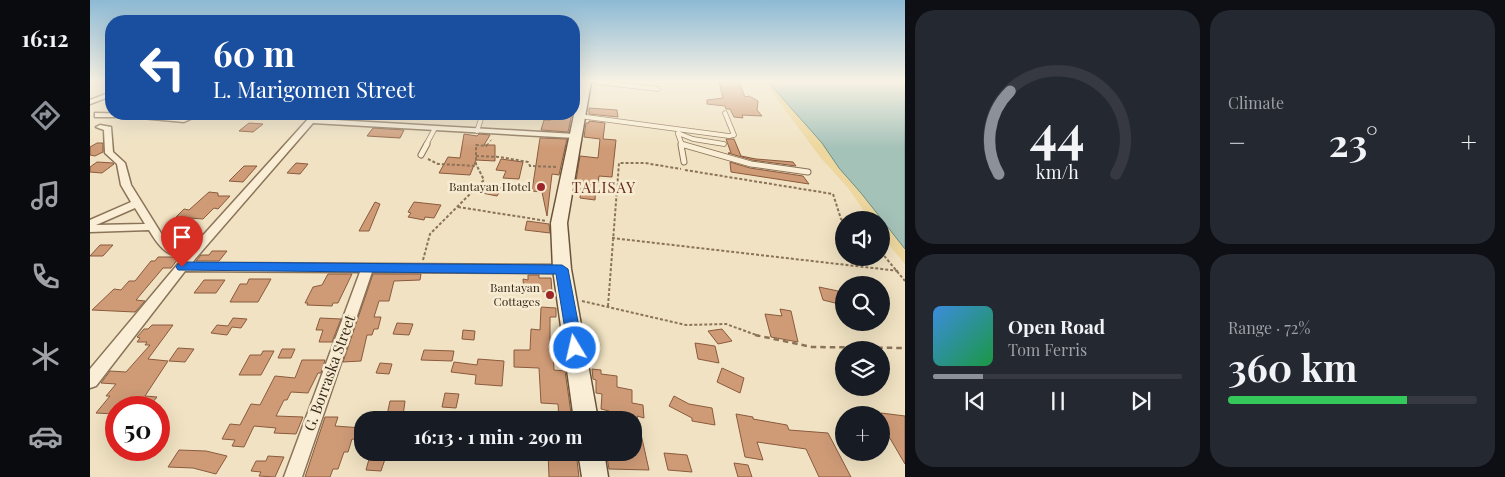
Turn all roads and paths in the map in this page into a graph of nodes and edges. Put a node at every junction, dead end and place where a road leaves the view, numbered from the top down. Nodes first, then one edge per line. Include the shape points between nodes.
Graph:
1 (580, 107) edge
2 (95, 111) edge
3 (725, 113) dead end
4 (117, 120) edge
5 (311, 120) edge
6 (347, 120) edge
7 (481, 120) edge
8 (577, 120) edge
9 (99, 128) edge
10 (435, 128) junction
11 (477, 131) junction
12 (496, 132) junction
13 (677, 132) junction
14 (575, 136) junction
15 (724, 144) dead end
16 (681, 146) junction
17 (421, 154) joint
18 (476, 156) junction
19 (684, 162) dead end
20 (477, 166) junction
21 (570, 168) junction
22 (808, 172) dead end
23 (137, 203) junction
24 (457, 207) junction
25 (838, 211) edge
26 (559, 223) junction
27 (90, 224) edge
28 (151, 227) junction
29 (90, 230) edge
30 (612, 238) junction
31 (187, 261) junction
32 (890, 262) edge
33 (420, 267) junction
34 (367, 269) junction
35 (562, 269) junction
36 (899, 272) junction
37 (905, 281) edge
38 (567, 293) junction
39 (608, 306) junction
40 (905, 348) edge
41 (90, 381) edge
42 (585, 411) edge
43 (592, 461) edge
44 (293, 477) edge
45 (595, 477) edge

1 - 13 lane
2 - 9 street
3 - 13 lane via 734,135
4 - 9 street
5 - 31 street
6 - 10 street
7 - 11 lane
8 - 14 main road
9 - 23 street via 109,153 121,163 126,185
10 - 11 street
10 - 17 lane
11 - 12 street
12 - 14 street
12 - 18 path via 486,146 476,144
13 - 15 lane
13 - 16 lane
14 - 21 main road
16 - 19 lane
16 - 22 lane via 751,164
17 - 20 path via 438,164
18 - 20 path
18 - 21 path via 528,162 530,166
20 - 24 path via 484,180
21 - 26 main road
23 - 27 street
23 - 28 street
24 - 26 path
24 - 33 path via 430,234
25 - 30 path via 832,194 633,162 619,164
26 - 35 main road
28 - 29 street
28 - 31 street via 160,240
30 - 36 path
30 - 39 path
31 - 34 street
31 - 41 street
32 - 36 path
33 - 34 street
33 - 35 street
34 - 44 street, G. Borraska Street
35 - 38 main road
36 - 37 path
38 - 39 path via 584,302
38 - 42 main road
39 - 40 path via 686,326 726,324 758,336 812,347
43 - 45 main road

